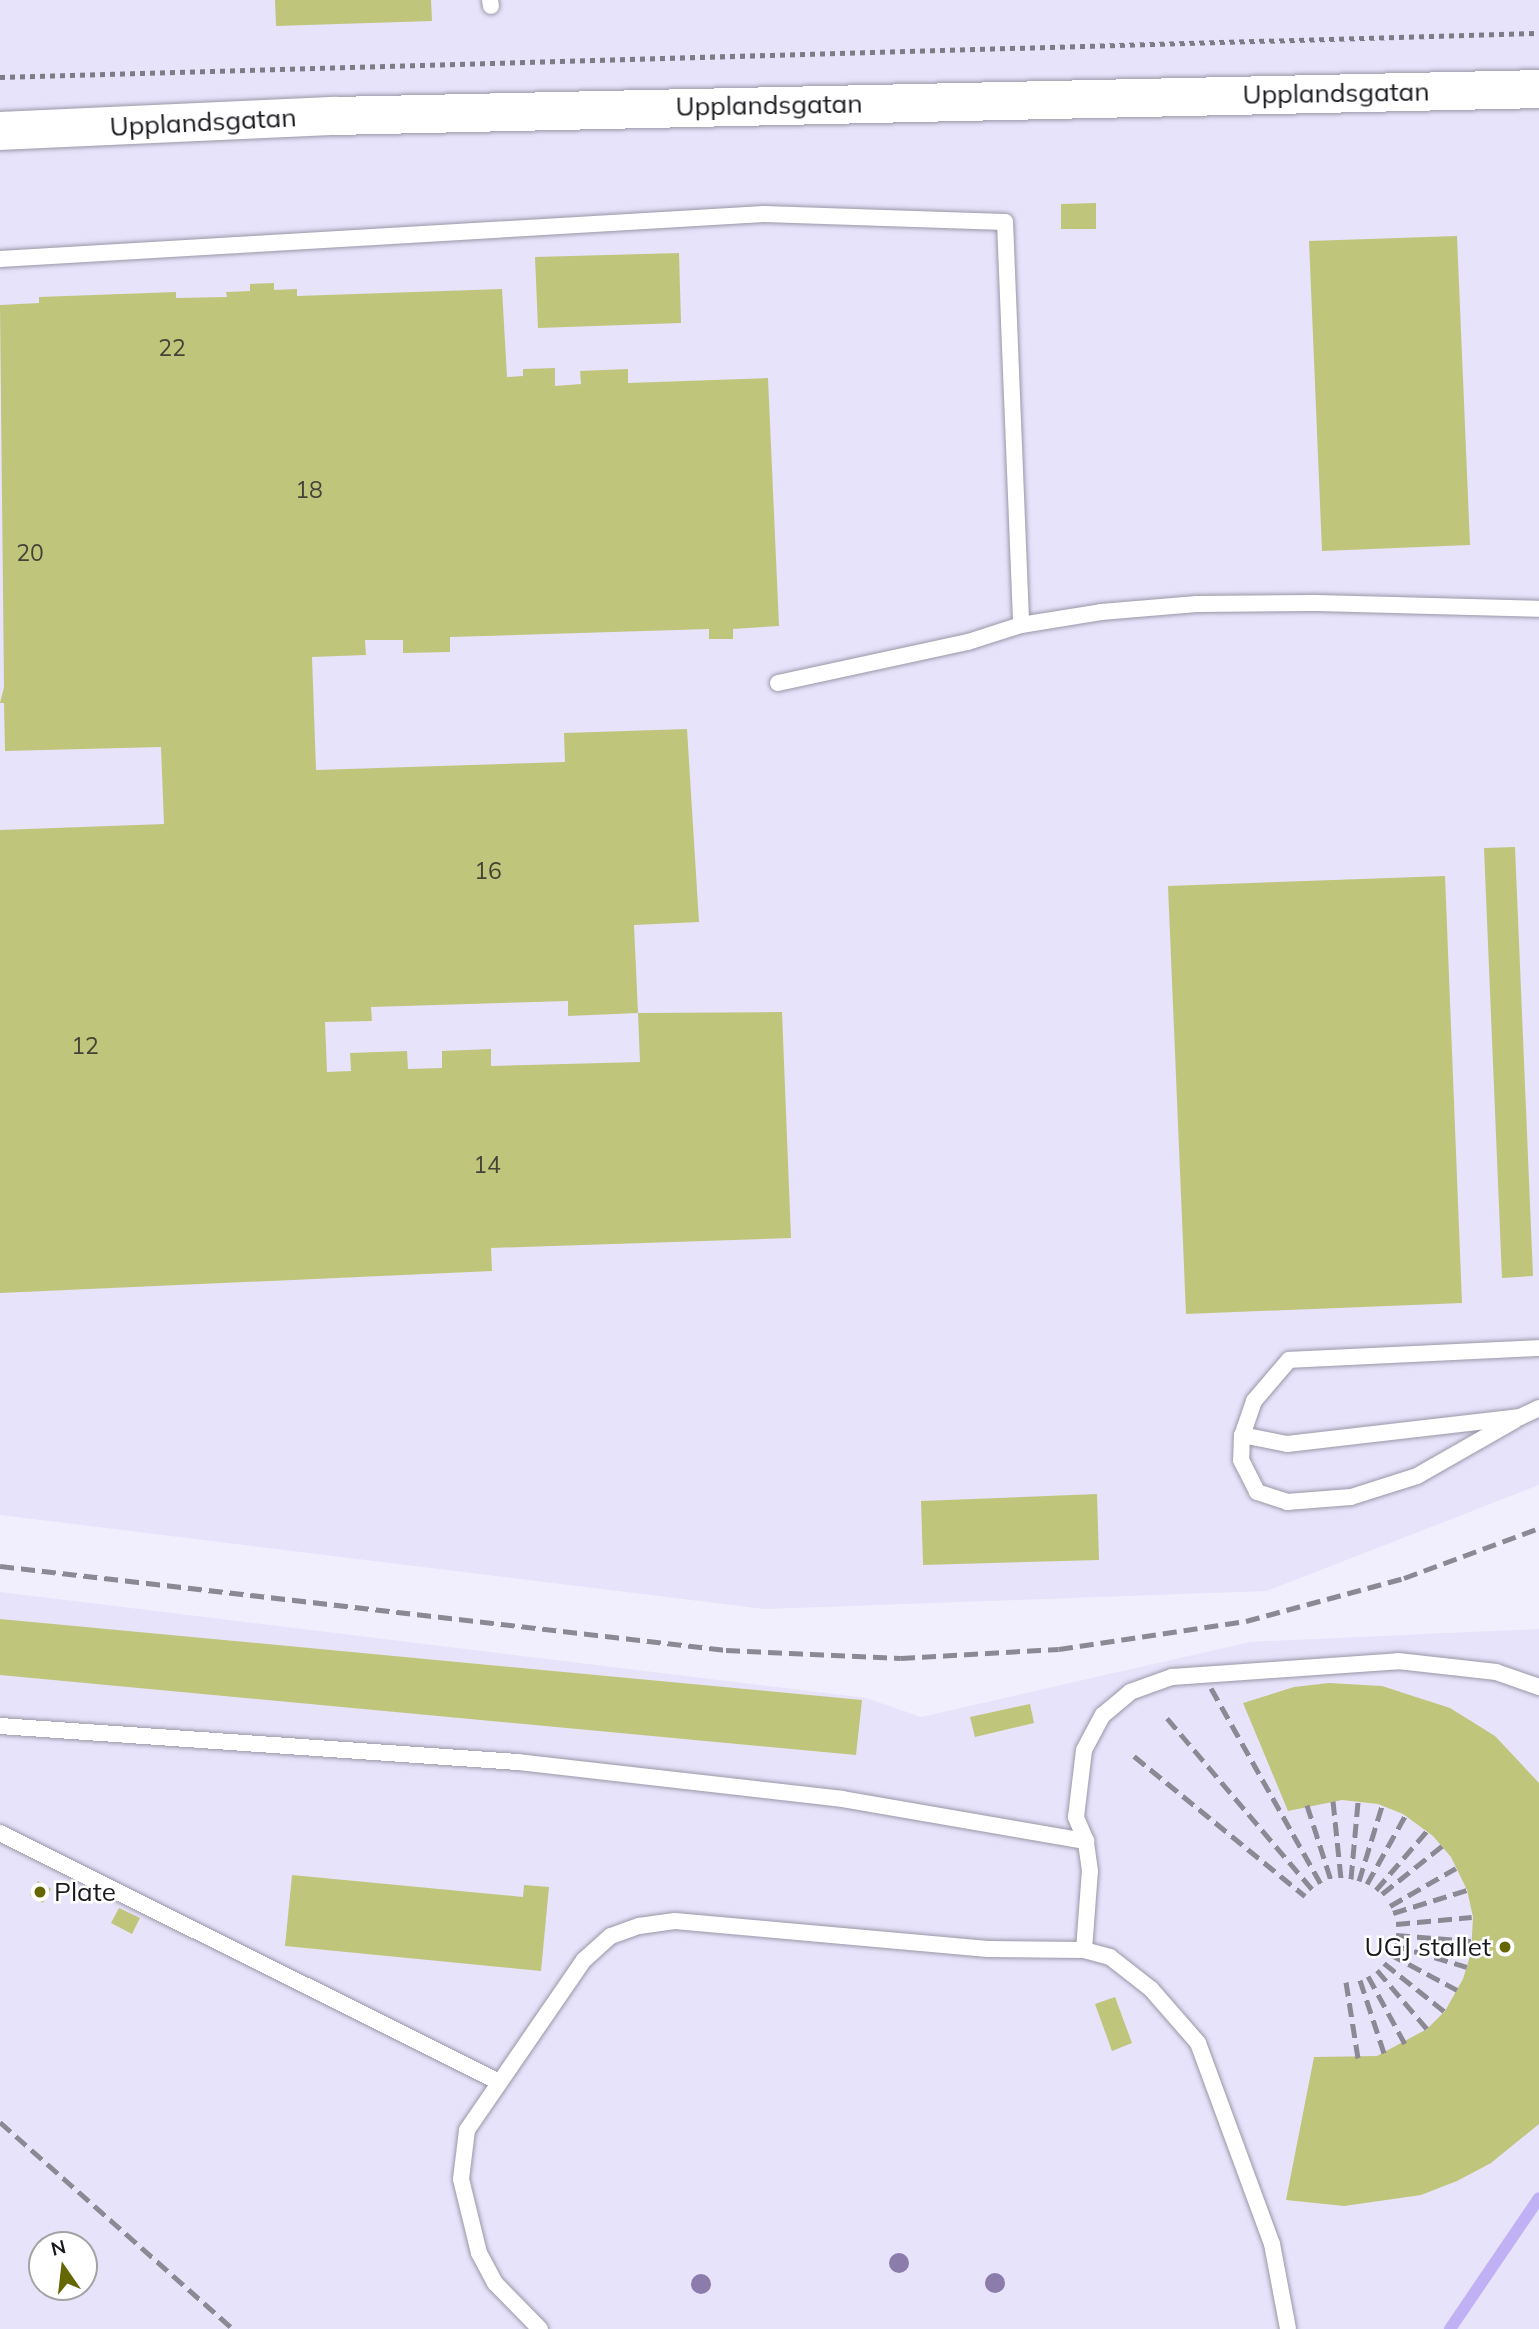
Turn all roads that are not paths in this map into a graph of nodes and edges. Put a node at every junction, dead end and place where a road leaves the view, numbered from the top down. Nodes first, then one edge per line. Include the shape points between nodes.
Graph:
1 (1539, 89) edge
2 (0, 131) edge
3 (0, 259) edge
4 (1539, 609) edge
5 (1021, 625) junction
6 (778, 682) dead end
7 (1539, 1348) edge
8 (1539, 1408) edge
9 (1520, 1418) junction
10 (1242, 1435) junction
11 (1539, 1687) edge
12 (0, 1726) edge
13 (0, 1833) edge
14 (1086, 1841) junction
15 (1083, 1950) junction
16 (497, 2081) junction
17 (540, 2329) edge
18 (1288, 2329) edge

1 - 2 main road, Upplandsgatan via 334,116
3 - 5 lane via 764,214 1005,222
4 - 5 lane via 1197,604
5 - 6 lane via 955,645
7 - 10 lane via 1289,1360 1254,1401
8 - 9 lane
9 - 10 lane via 1287,1444
9 - 10 lane via 1417,1476 1351,1497 1287,1502 1257,1492 1241,1460
11 - 14 lane via 1496,1672 1398,1661 1172,1676 1130,1692 1103,1715 1084,1750 1076,1817
12 - 14 lane via 518,1762 842,1799
13 - 16 lane
14 - 15 lane via 1090,1871
15 - 16 lane via 988,1949 675,1921 639,1926 611,1936 584,1960
15 - 18 lane via 1110,1957 1151,1989 1198,2043 1272,2244
16 - 17 lane via 467,2130 461,2179 465,2210 495,2284

